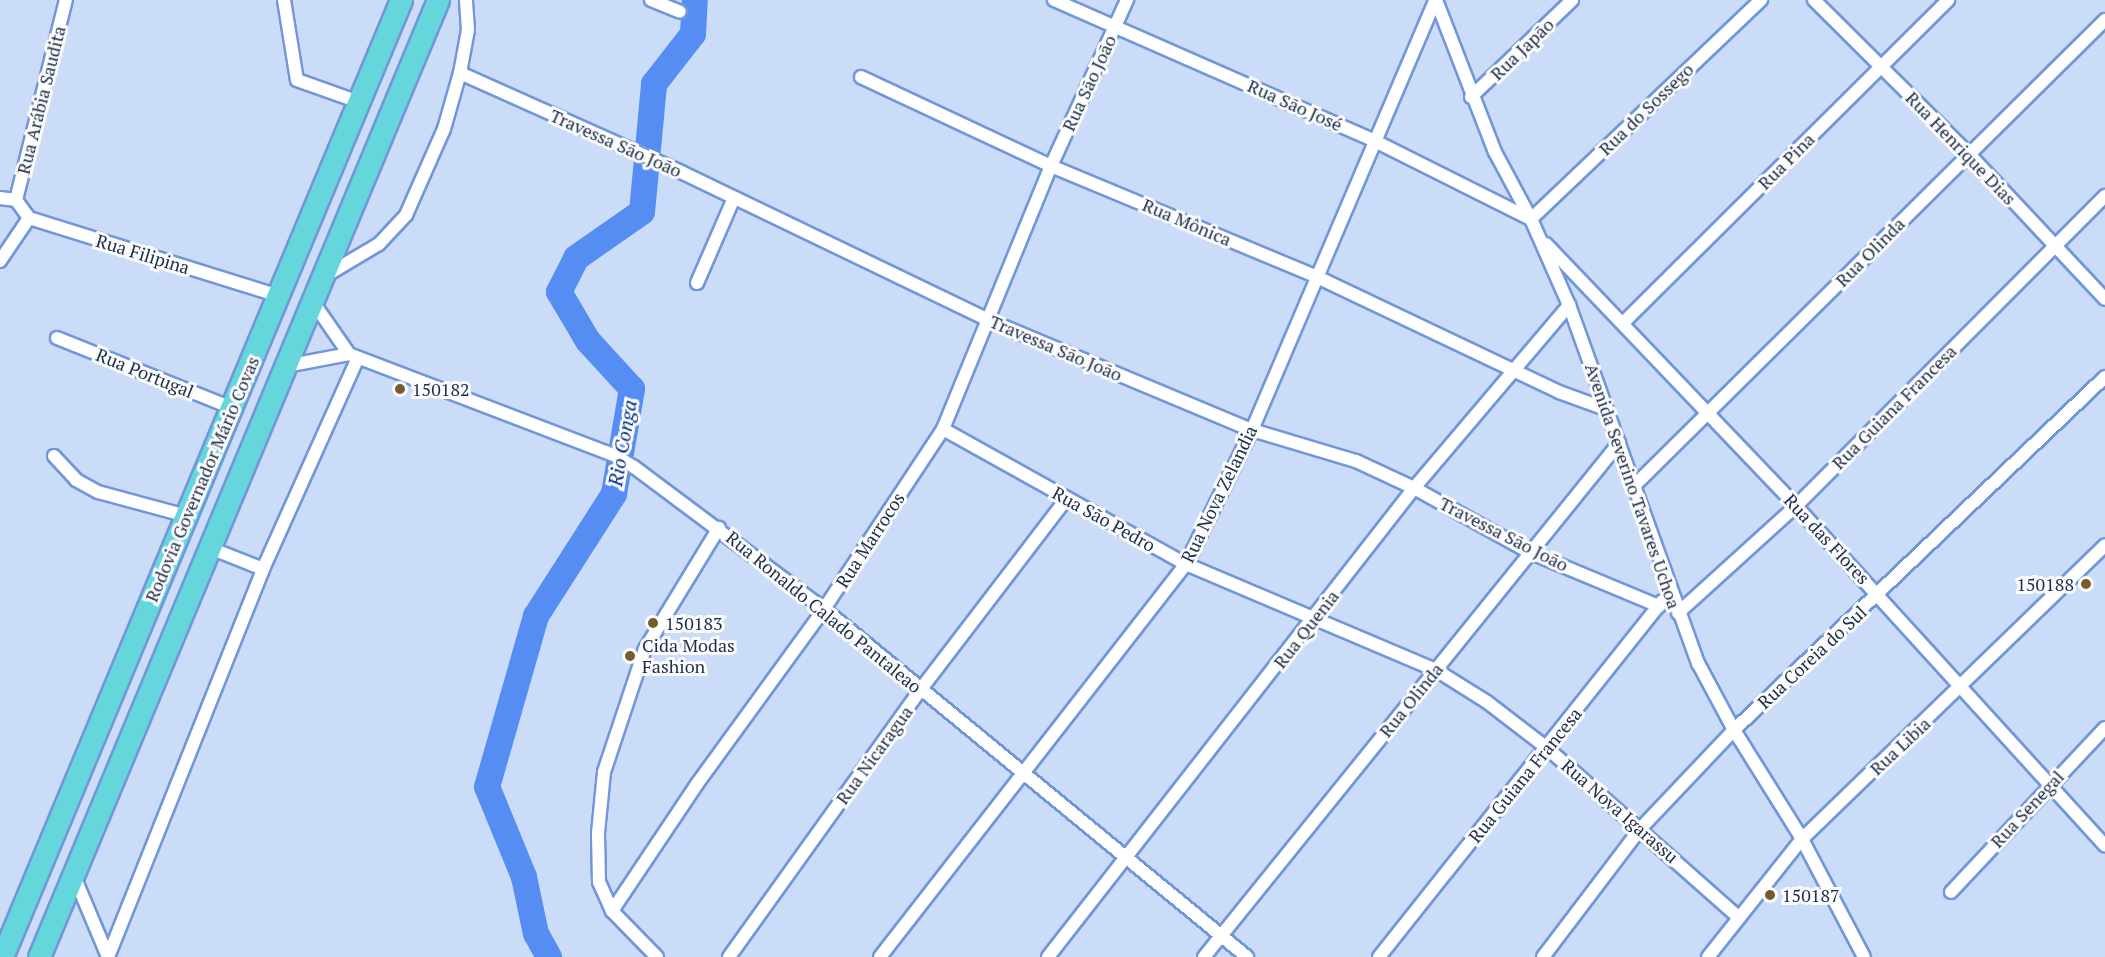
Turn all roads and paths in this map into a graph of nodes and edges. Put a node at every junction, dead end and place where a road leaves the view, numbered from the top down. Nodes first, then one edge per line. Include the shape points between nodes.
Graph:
1 (66, 0) edge
2 (284, 0) edge
3 (401, 0) edge
4 (438, 0) edge
5 (466, 0) edge
6 (651, 0) edge
7 (1054, 0) edge
8 (1127, 0) edge
9 (1435, 0) edge
10 (1572, 0) edge
11 (1761, 0) edge
12 (1814, 0) edge
13 (1948, 0) edge
14 (680, 12) dead end
15 (2105, 20) edge
16 (1116, 25) junction
17 (1881, 66) junction
18 (460, 73) junction
19 (861, 77) dead end
20 (1471, 97) junction
21 (358, 102) junction
22 (1375, 141) junction
23 (1968, 153) junction
24 (1051, 166) junction
25 (2105, 196) edge
26 (0, 198) edge
27 (734, 198) junction
28 (16, 200) junction
29 (29, 218) junction
30 (1531, 219) junction
31 (1541, 239) junction
32 (2054, 245) junction
33 (0, 261) edge
34 (1315, 276) junction
35 (323, 277) junction
36 (697, 283) dead end
37 (279, 296) junction
38 (2105, 299) edge
39 (313, 302) junction
40 (1569, 305) junction
41 (986, 319) junction
42 (1624, 322) junction
43 (57, 338) dead end
44 (354, 356) junction
45 (286, 366) junction
46 (1513, 367) junction
47 (2105, 378) edge
48 (232, 408) junction
49 (1606, 409) junction
50 (1709, 412) junction
51 (943, 429) junction
52 (1252, 430) junction
53 (1619, 443) junction
54 (54, 456) dead end
55 (1636, 484) junction
56 (1414, 488) junction
57 (1067, 498) junction
58 (1796, 506) junction
59 (187, 516) junction
60 (719, 528) junction
61 (2105, 545) edge
62 (210, 548) junction
63 (1529, 552) junction
64 (1186, 564) junction
65 (263, 569) junction
66 (1670, 591) junction
67 (1879, 595) junction
68 (1659, 606) junction
69 (824, 609) junction
70 (1678, 613) junction
71 (1316, 617) junction
72 (1436, 670) junction
73 (1962, 688) junction
74 (921, 690) junction
75 (2105, 728) edge
76 (1734, 730) junction
77 (1547, 748) junction
78 (1024, 775) junction
79 (2049, 784) junction
80 (1641, 828) junction
81 (1802, 839) junction
82 (2105, 846) edge
83 (1124, 858) junction
84 (74, 876) junction
85 (1951, 892) dead end
86 (612, 911) junction
87 (1739, 918) junction
88 (1220, 935) junction
89 (2, 957) edge
90 (39, 957) edge
91 (108, 957) edge
92 (657, 957) edge
93 (729, 957) edge
94 (880, 957) edge
95 (1048, 957) edge
96 (1204, 957) edge
97 (1247, 957) edge
98 (1379, 957) edge
99 (1543, 957) edge
100 (1708, 957) edge
101 (1864, 957) edge

1 - 28 street, Rua Arábia Saudita
2 - 21 street via 297,80
3 - 21 highway, Rodovia Governador Mário Covas
4 - 35 highway, Rodovia Governador Mário Covas
5 - 18 street via 468,30
6 - 14 street
7 - 16 street, Rua São José
8 - 16 street, Rua São João
9 - 20 street, Avenida Severino Tavares Uchoa
9 - 22 street, Rua Nova Zelandia
10 - 20 street, Rua Japão
11 - 30 street, Rua do Sossego
12 - 17 street, Rua Henrique Dias
13 - 17 street, Rua Pina
15 - 23 street, Rua Olinda
16 - 22 street, Rua São José
16 - 24 street, Rua São João
17 - 23 street, Rua Henrique Dias
17 - 42 street, Rua Pina
18 - 27 street, Travessa São João
18 - 35 street via 444,129 406,215 380,244
19 - 24 street, Rua Mônica
20 - 30 street, Avenida Severino Tavares Uchoa
21 - 37 highway, Rodovia Governador Mário Covas
22 - 30 street, Rua São José
22 - 34 street, Rua Nova Zelandia
23 - 32 street, Rua Henrique Dias
23 - 50 street, Rua Olinda
24 - 34 street, Rua Mônica
24 - 41 street, Rua Marrocos
25 - 32 street, Rua Guiana Francesa
26 - 28 street
27 - 36 street
27 - 41 street, Travessa São João
28 - 29 street
29 - 33 street
29 - 37 street, Rua Filipina
30 - 31 street, Avenida Severino Tavares Uchoa
31 - 40 street, Avenida Severino Tavares Uchoa
31 - 42 street, Rua das Flores
32 - 38 street, Rua Henrique Dias
32 - 58 street, Rua Guiana Francesa
34 - 46 street, Rua Mônica
34 - 52 street, Rua Nova Zelandia
35 - 39 highway, Rodovia Governador Mário Covas
37 - 48 highway, Rodovia Governador Mário Covas
39 - 44 street
39 - 45 highway, Rodovia Governador Mário Covas
40 - 46 street, Rua Quenia
40 - 49 street, Avenida Severino Tavares Uchoa
41 - 51 street, Rua Marrocos
41 - 52 street, Travessa São João
42 - 50 street, Rua das Flores
43 - 48 street, Rua Portugal
44 - 45 street
44 - 60 street, Rua Ronaldo Calado Pantaleao via 615,454
44 - 65 street
45 - 62 highway, Rodovia Governador Mário Covas
46 - 49 street, Rua Mônica via 1559,392
46 - 56 street, Rua Quenia
47 - 67 street, Rua Coreia do Sul
48 - 59 highway, Rodovia Governador Mário Covas
49 - 53 street, Avenida Severino Tavares Uchoa
50 - 55 street, Rua Olinda
50 - 58 street, Rua das Flores
51 - 57 street, Rua São Pedro
51 - 69 street, Rua Marrocos
52 - 56 street, Travessa São João via 1356,461
52 - 64 street, Rua Nova Zelandia
53 - 55 street, Avenida Severino Tavares Uchoa
53 - 63 street, Rua Olinda
54 - 59 street via 76,480 98,492
55 - 66 street, Avenida Severino Tavares Uchoa
56 - 63 street, Travessa São João
56 - 71 street, Rua Quenia
57 - 64 street, Rua São Pedro
57 - 74 street, Rua Nicaragua
58 - 67 street, Rua das Flores
58 - 70 street, Rua Guiana Francesa
59 - 89 highway, Rodovia Governador Mário Covas
60 - 69 street, Rua Ronaldo Calado Pantaleao
60 - 86 street via 645,649 604,772 598,833 599,882
61 - 73 street, Rua Libia
62 - 65 street
62 - 84 highway, Rodovia Governador Mário Covas
63 - 68 street, Travessa São João
63 - 72 street, Rua Olinda
64 - 71 street, Rua São Pedro
64 - 78 street, Rua Nova Zelandia
65 - 91 street
66 - 68 street, Rua Guiana Francesa
66 - 70 street, Avenida Severino Tavares Uchoa
67 - 73 street, Rua das Flores
67 - 76 street, Rua Coreia do Sul
68 - 77 street, Rua Guiana Francesa
69 - 74 street, Rua Ronaldo Calado Pantaleao
69 - 86 street, Rua Marrocos via 697,784
70 - 76 street, Avenida Severino Tavares Uchoa via 1698,663
71 - 72 street, Rua São Pedro
71 - 83 street, Rua Quenia
72 - 77 street, Rua Nova Igarassu via 1487,702
72 - 88 street, Rua Olinda
73 - 79 street, Rua das Flores
73 - 81 street, Rua Libia
74 - 78 street, Rua Ronaldo Calado Pantaleao
74 - 93 street, Rua Nicaragua
75 - 79 street, Rua Senegal
76 - 80 street, Rua Coreia do Sul
76 - 81 street, Avenida Severino Tavares Uchoa
77 - 80 street, Rua Nova Igarassu
77 - 98 street, Rua Guiana Francesa
78 - 83 street, Rua Ronaldo Calado Pantaleao
78 - 94 street, Rua Nova Zelandia
79 - 82 street, Rua das Flores
79 - 85 street, Rua Senegal
80 - 87 street, Rua Nova Igarassu
80 - 99 street, Rua Coreia do Sul
81 - 87 street, Rua Libia
81 - 101 street, Avenida Severino Tavares Uchoa
83 - 88 street, Rua Ronaldo Calado Pantaleao
83 - 95 street, Rua Quenia
84 - 90 highway, Rodovia Governador Mário Covas
84 - 91 street
86 - 92 street
87 - 100 street, Rua Libia
88 - 96 street, Rua Olinda
88 - 97 street, Rua Ronaldo Calado Pantaleao

